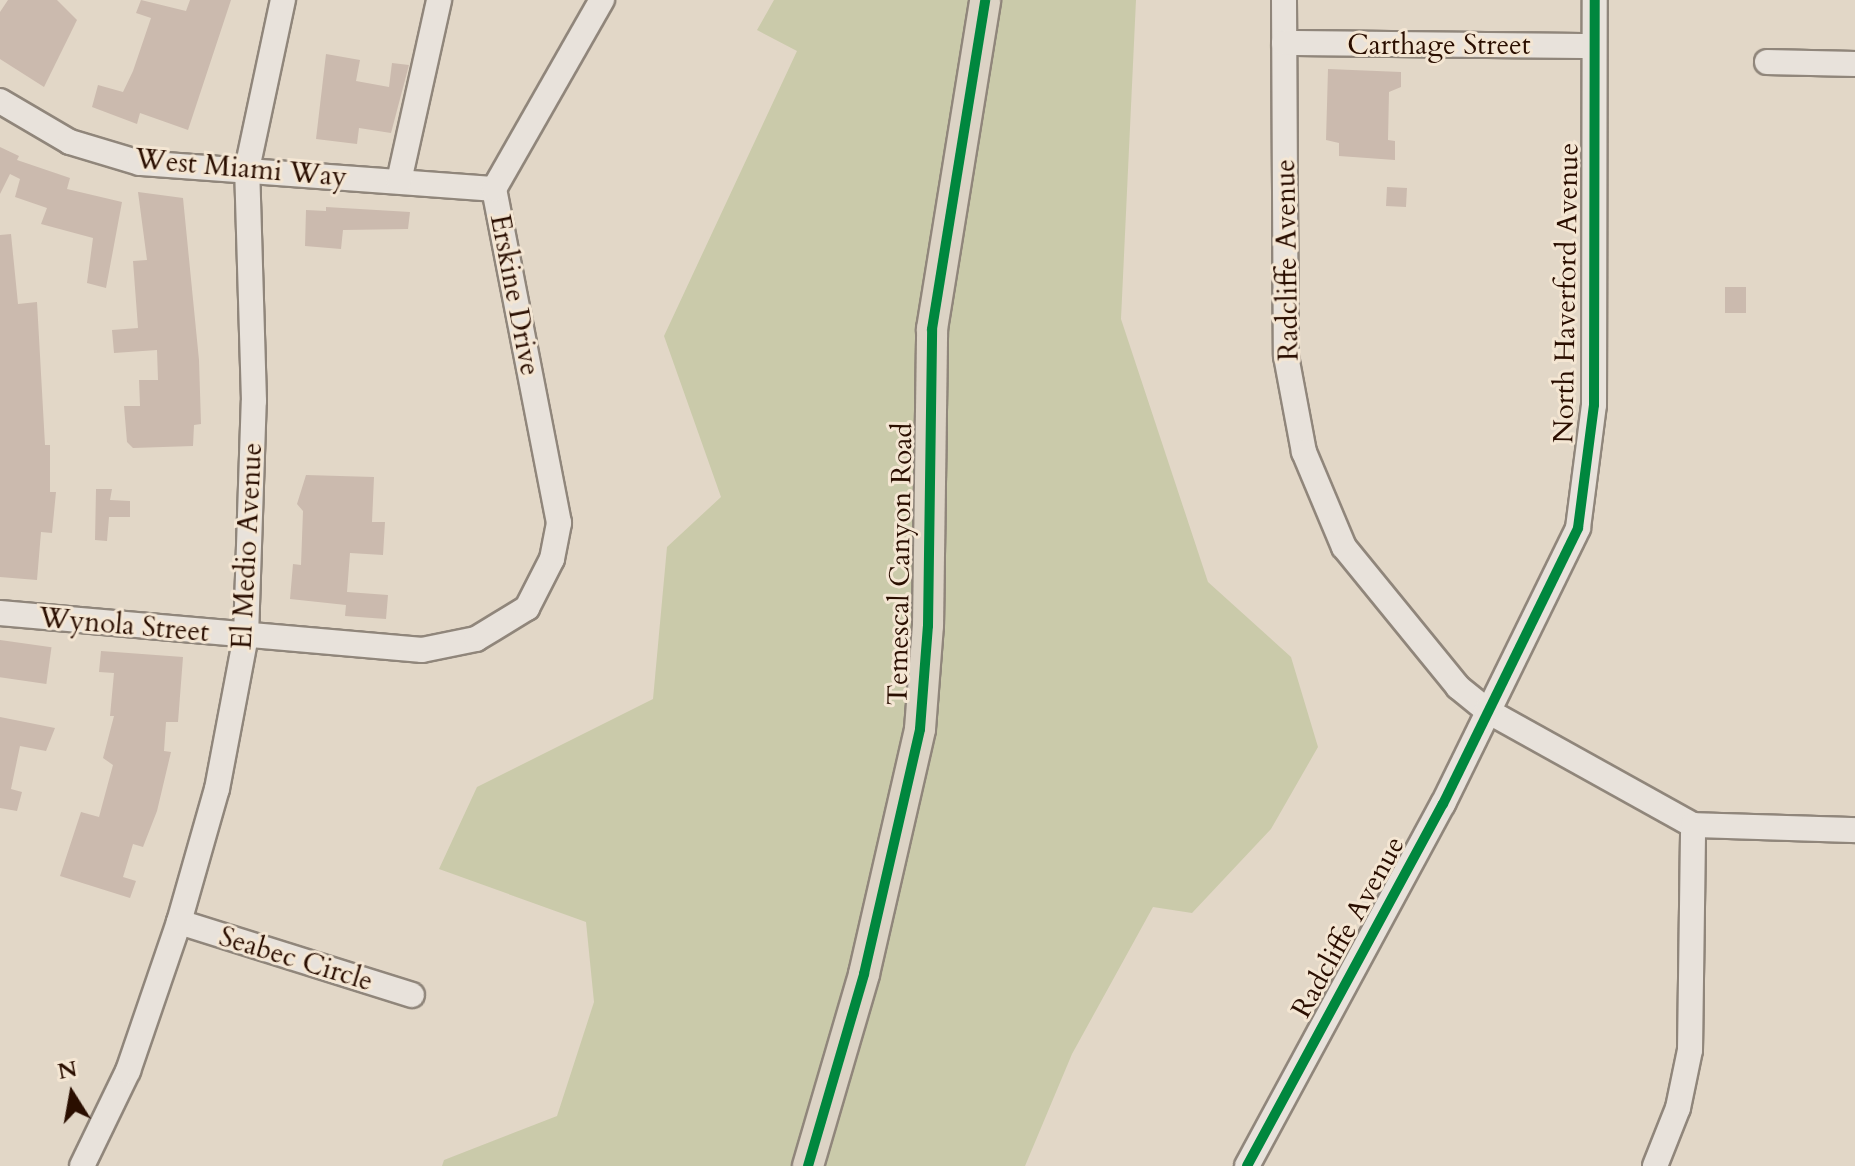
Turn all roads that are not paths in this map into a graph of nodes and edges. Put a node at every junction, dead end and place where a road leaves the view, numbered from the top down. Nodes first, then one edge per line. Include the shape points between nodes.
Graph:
1 (283, 0) edge
2 (439, 0) edge
3 (602, 0) edge
4 (985, 0) edge
5 (1284, 0) edge
6 (1595, 0) edge
7 (1284, 43) junction
8 (1594, 46) junction
9 (1767, 62) dead end
10 (1855, 64) edge
11 (0, 101) edge
12 (247, 169) junction
13 (399, 181) junction
14 (494, 189) junction
15 (527, 608) joint
16 (0, 613) edge
17 (246, 636) junction
18 (1486, 710) junction
19 (1693, 825) junction
20 (1855, 830) edge
21 (179, 922) junction
22 (412, 995) dead end
23 (82, 1166) edge
24 (808, 1166) edge
25 (1247, 1166) edge
26 (1655, 1166) edge

1 - 12 street, El Medio Avenue
2 - 13 street
3 - 14 street, Erskine Drive
4 - 24 main road, Temescal Canyon Road via 932,329 928,626 920,729 868,960
5 - 7 street, Radcliffe Avenue
6 - 8 street, North Haverford Avenue
7 - 8 street, Carthage Street
7 - 18 street, Radcliffe Avenue via 1286,356 1304,452 1344,547 1458,687
8 - 18 street, North Haverford Avenue via 1594,405 1578,528
9 - 10 street
11 - 12 street, West Miami Way via 70,142 140,163
12 - 13 street, West Miami Way
12 - 17 street, El Medio Avenue via 254,401
13 - 14 street, West Miami Way
14 - 15 street, Erskine Drive via 559,523 552,559
15 - 17 street, Wynola Street via 476,639 422,650
16 - 17 street, Wynola Street
17 - 21 street, El Medio Avenue via 217,789
18 - 19 street
18 - 25 street, Radcliffe Avenue via 1443,804
19 - 20 street
19 - 26 street via 1690,1050 1678,1108
21 - 22 street, Seabec Circle
21 - 23 street, El Medio Avenue via 128,1071

